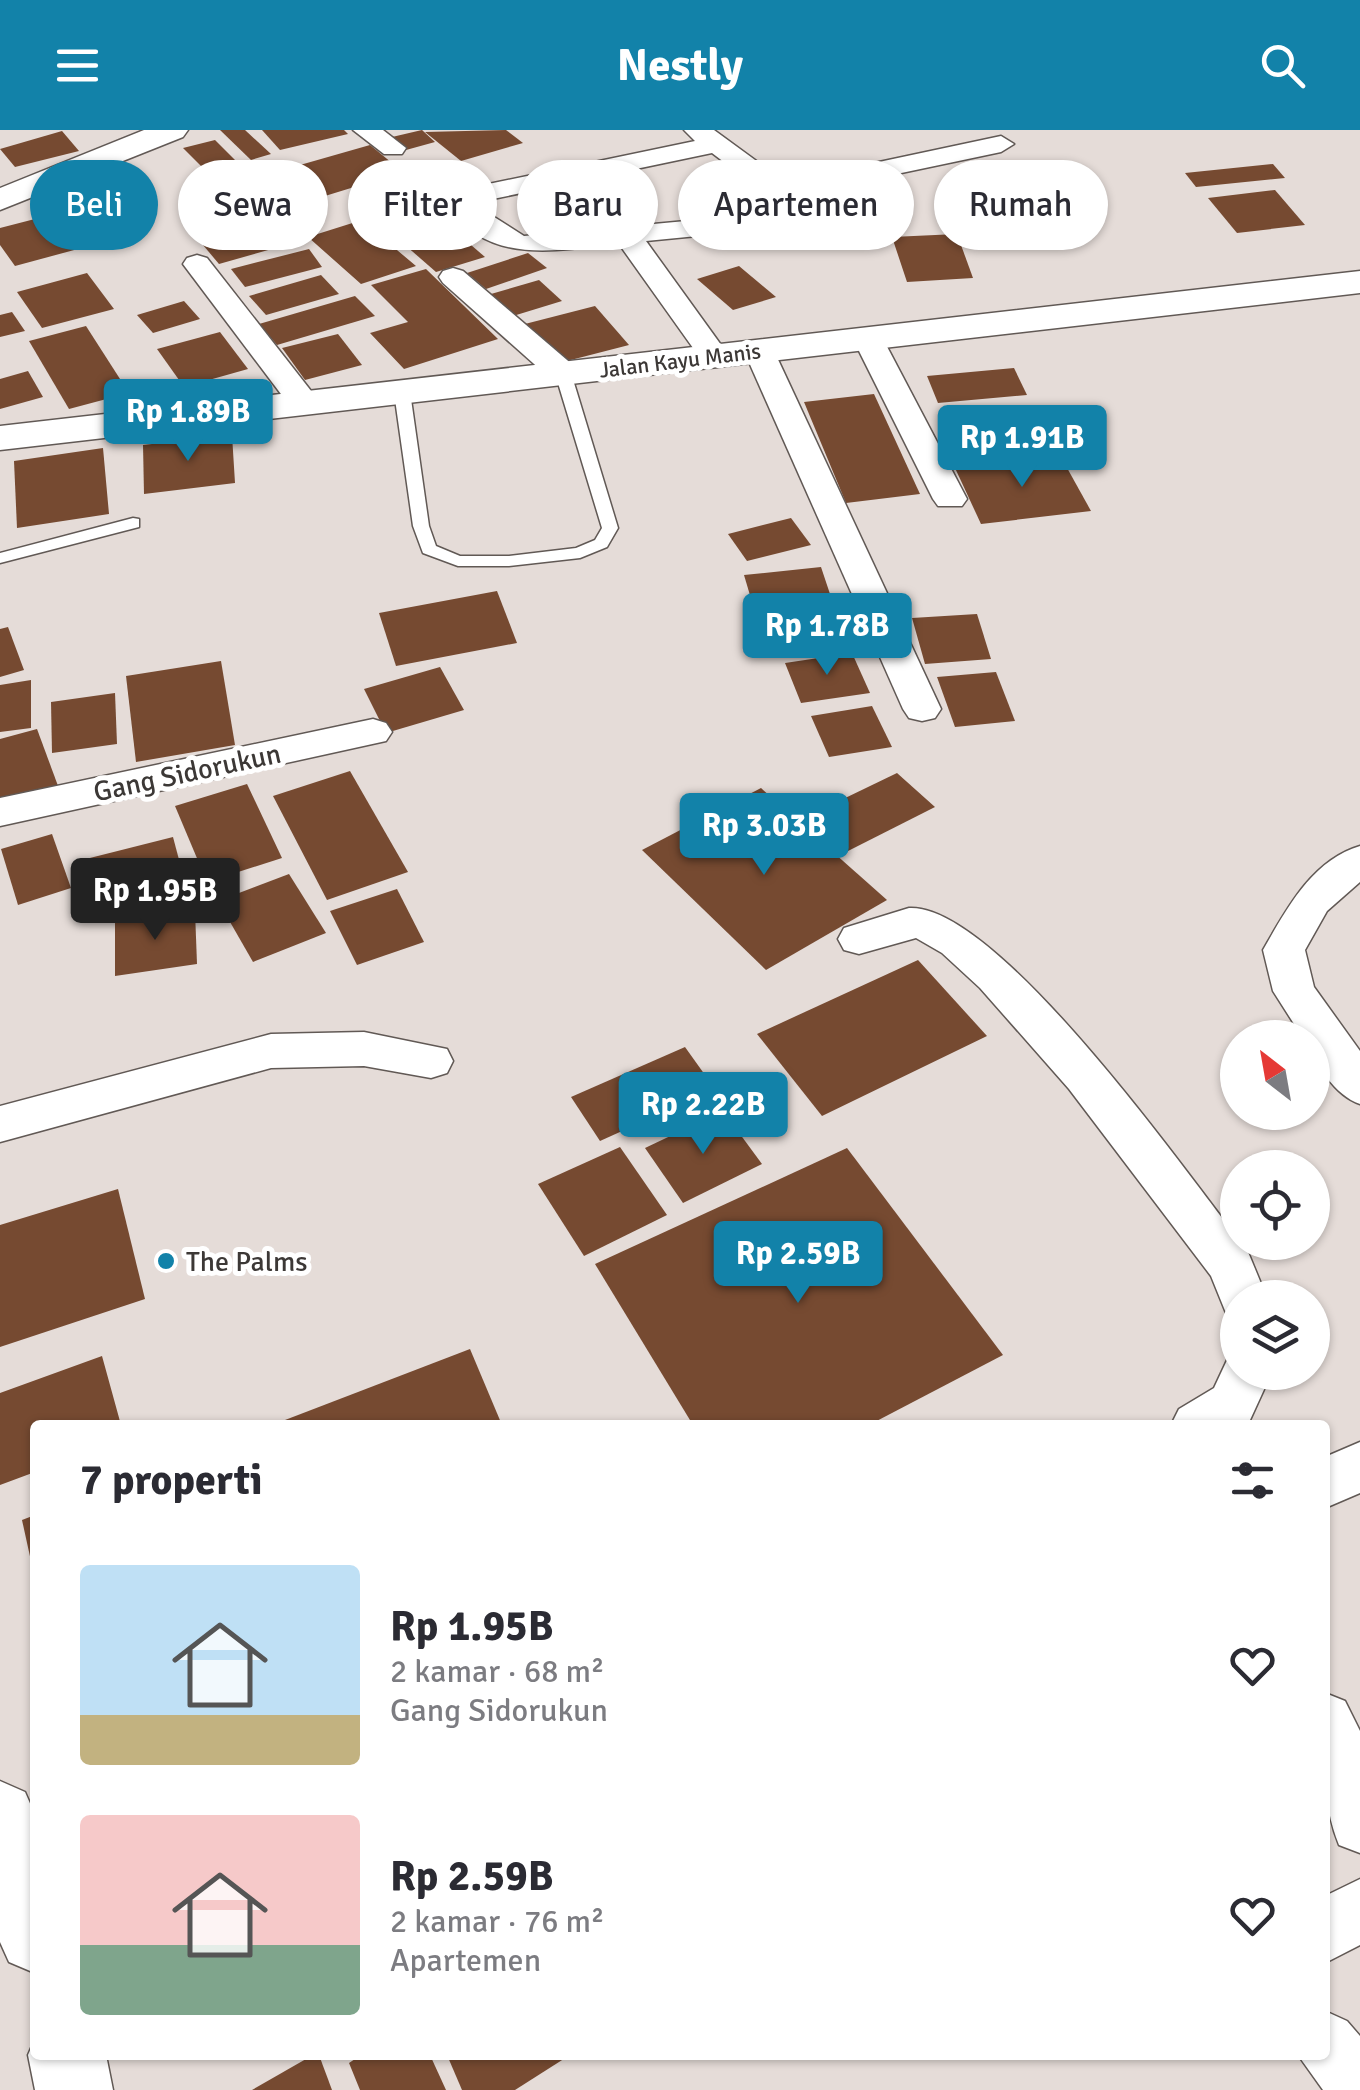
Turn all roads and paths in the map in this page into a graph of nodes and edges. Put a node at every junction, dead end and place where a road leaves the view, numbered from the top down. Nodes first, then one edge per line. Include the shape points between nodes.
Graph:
1 (172, 130) edge
2 (366, 130) edge
3 (705, 137) edge
4 (1001, 144) dead end
5 (392, 148) dead end
6 (614, 160) edge
7 (737, 160) edge
8 (914, 163) edge
9 (517, 185) edge
10 (0, 200) edge
11 (517, 242) edge
12 (638, 250) edge
13 (197, 264) dead end
14 (453, 277) dead end
15 (1360, 282) edge
16 (868, 338) junction
17 (758, 351) junction
18 (714, 356) junction
19 (563, 373) junction
20 (402, 392) junction
21 (304, 403) junction
22 (0, 438) edge
23 (950, 499) dead end
24 (133, 523) dead end
25 (0, 558) edge
26 (922, 709) dead end
27 (373, 732) dead end
28 (0, 812) edge
29 (1360, 860) edge
30 (858, 940) dead end
31 (430, 1061) dead end
32 (1360, 1086) edge
33 (0, 1124) edge
34 (1236, 1280) edge
35 (1239, 1390) edge
36 (1205, 1420) edge
37 (1360, 1466) edge
38 (1330, 1481) edge
39 (1330, 1731) edge
40 (0, 1818) edge
41 (1360, 1824) edge
42 (1360, 1909) edge
43 (30, 1919) edge
44 (1330, 1929) edge
45 (1330, 2049) edge
46 (67, 2060) edge
47 (1360, 2085) edge
48 (74, 2090) edge

1 - 10 street
2 - 5 street
3 - 6 street
3 - 7 street
4 - 8 street
9 - 11 street via 484,193 466,211
12 - 18 street
13 - 21 street
14 - 19 street
15 - 16 street, Jalan Kayu Manis
16 - 17 street, Jalan Kayu Manis
16 - 23 street
17 - 18 street, Jalan Kayu Manis
17 - 26 street
18 - 19 street, Jalan Kayu Manis
19 - 20 street, Jalan Kayu Manis
19 - 20 lane via 610,528 602,543 580,553 458,561 429,549
20 - 21 street, Jalan Kayu Manis
21 - 22 street, Jalan Kayu Manis
24 - 25 lane
27 - 28 street, Gang Sidorukun
29 - 32 street via 1312,901 1284,950 1294,991
30 - 34 street via 915,922 966,946 1044,1030
31 - 33 street via 364,1049 271,1051
35 - 36 street via 1232,1404
37 - 38 street
39 - 41 street via 1348,1769
40 - 43 street
42 - 44 street
45 - 47 street
46 - 48 street

